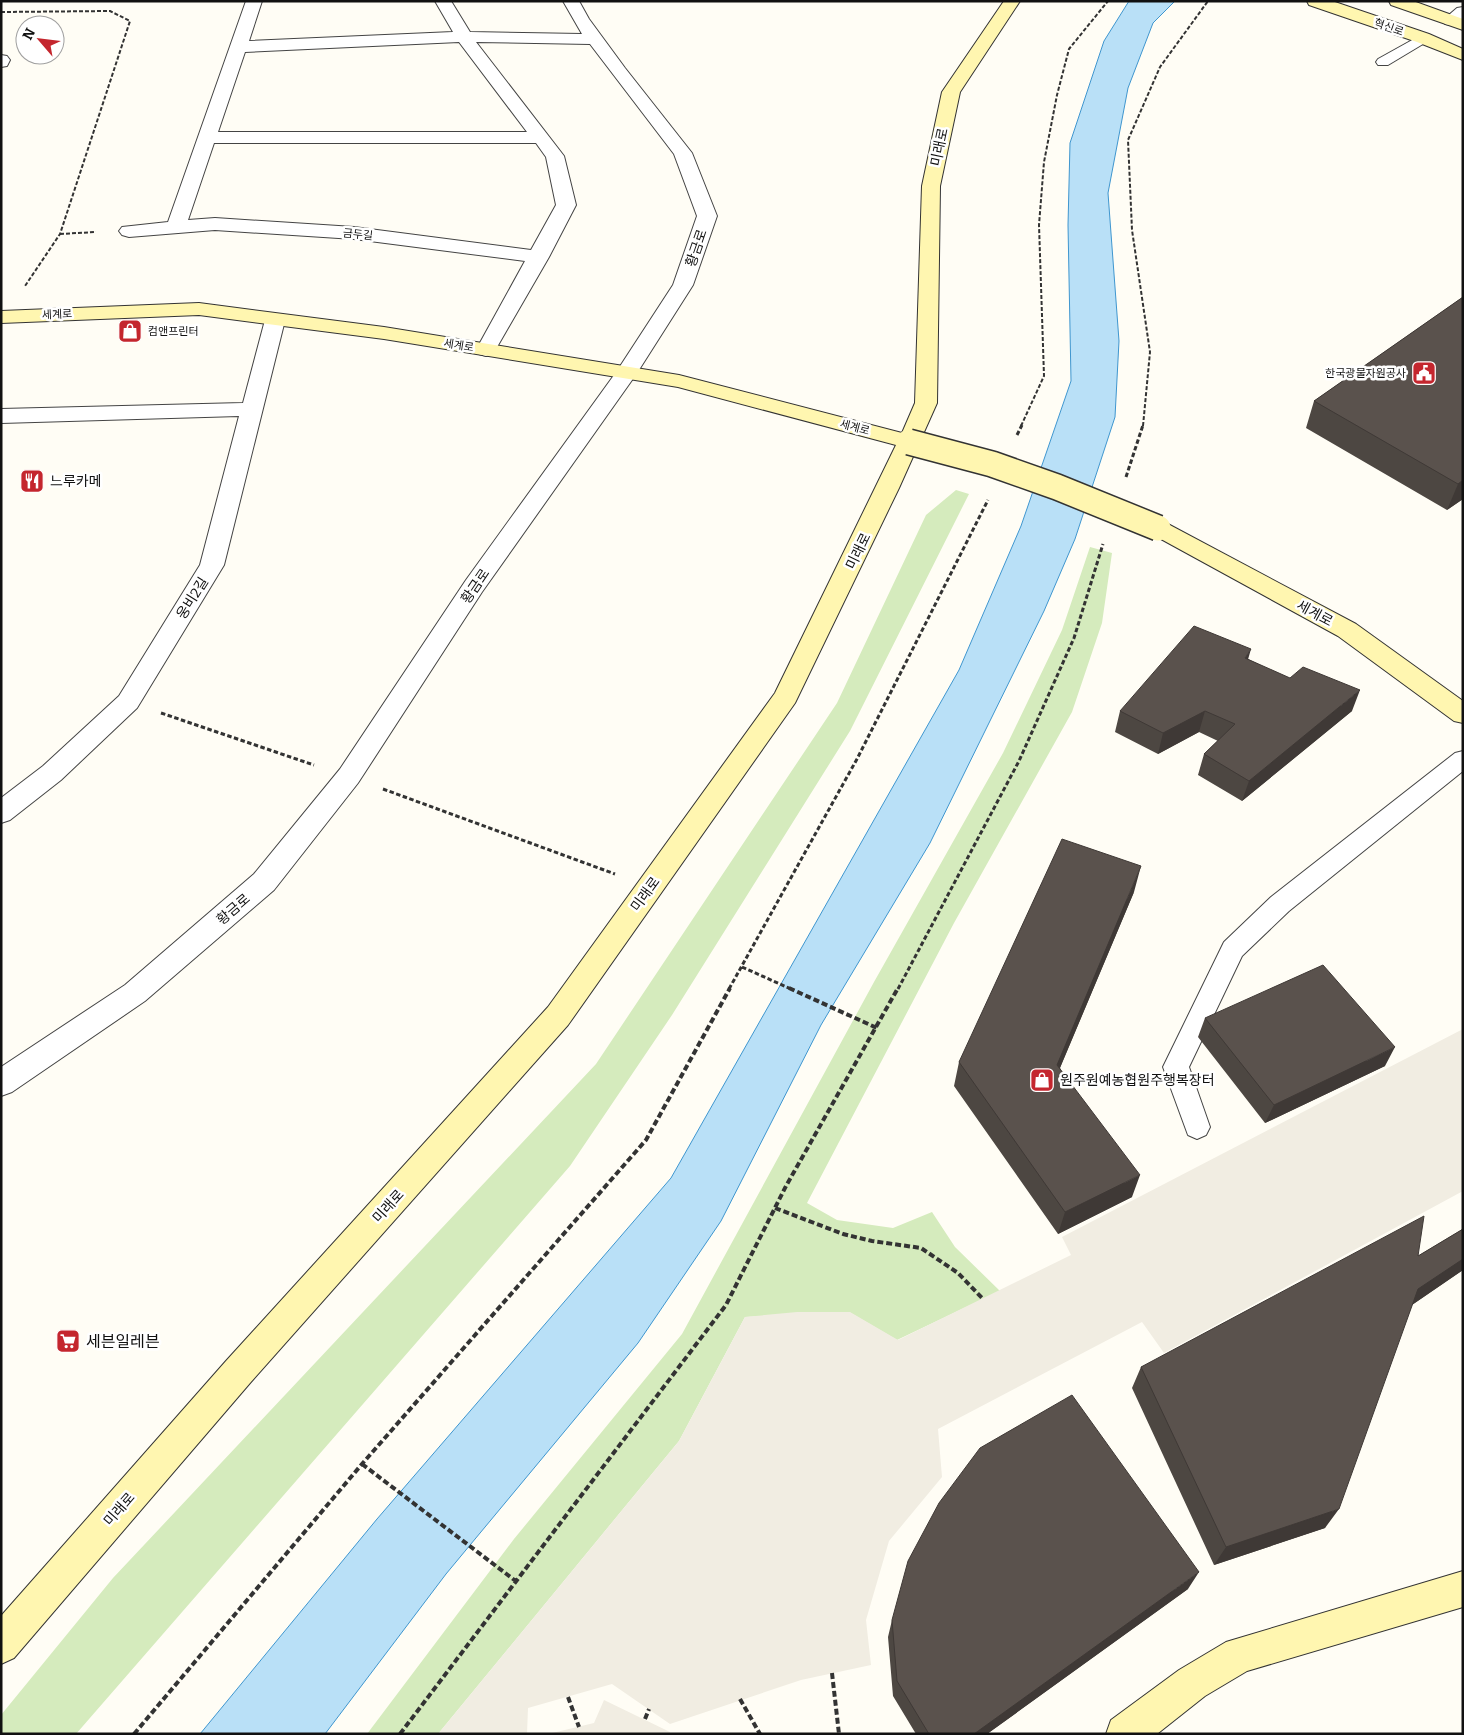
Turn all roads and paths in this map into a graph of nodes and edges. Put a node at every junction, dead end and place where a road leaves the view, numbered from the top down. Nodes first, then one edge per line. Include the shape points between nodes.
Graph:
1 (254, 1) edge
2 (443, 1) edge
3 (571, 1) edge
4 (1012, 1) edge
5 (1108, 1) edge
6 (1208, 1) edge
7 (1315, 1) edge
8 (1397, 1) edge
9 (1, 12) edge
10 (1459, 19) edge
11 (464, 38) junction
12 (1423, 38) junction
13 (595, 39) junction
14 (240, 47) junction
15 (1463, 55) edge
16 (1383, 62) dead end
17 (208, 137) junction
18 (540, 138) junction
19 (176, 227) junction
20 (129, 231) dead end
21 (539, 257) junction
22 (2, 317) edge
23 (275, 320) junction
24 (486, 350) junction
25 (626, 372) junction
26 (251, 408) junction
27 (1, 416) edge
28 (1016, 438) dead end
29 (909, 442) junction
30 (1123, 486) dead end
31 (992, 492) dead end
32 (1104, 540) dead end
33 (128, 702) junction
34 (1463, 714) edge
35 (1463, 760) edge
36 (349, 776) junction
37 (1, 813) edge
38 (650, 887) junction
39 (742, 967) junction
40 (877, 1028) junction
41 (1, 1083) edge
42 (1197, 1128) dead end
43 (775, 1208) junction
44 (982, 1299) dead end
45 (362, 1464) junction
46 (517, 1582) junction
47 (1463, 1589) edge
48 (1, 1645) edge
49 (832, 1673) dead end
50 (568, 1697) dead end
51 (740, 1700) dead end
52 (649, 1709) dead end
53 (645, 1719) dead end
54 (579, 1727) dead end
55 (134, 1734) edge
56 (400, 1734) edge
57 (760, 1734) edge
58 (839, 1734) edge
59 (1125, 1734) edge

1 - 14 street
2 - 11 street
3 - 13 street, 황금로
4 - 29 street, 미래로 via 951,92 930,186 926,403
5 - 28 path via 1069,49 1057,95 1044,162 1039,226 1044,376
6 - 30 path via 1160,67 1128,140 1132,230 1150,352 1142,431
7 - 12 street, 혁신로
8 - 10 street, 혁신로
9 - 22 path via 110,12 130,21 60,234
10 - 12 street
11 - 13 street
11 - 14 street
11 - 18 street
12 - 15 street, 혁신로
12 - 16 lane
13 - 25 street, 황금로 via 683,153 706,216 683,285
14 - 17 street
17 - 18 street
17 - 19 street
18 - 21 street via 555,156 566,205
19 - 20 street, 금두길
19 - 21 street, 금두길 via 215,224 354,233
21 - 24 street
22 - 23 street, 세계로 via 199,309
23 - 24 street, 세계로
23 - 26 street, 웅비2길
24 - 25 street, 세계로
25 - 29 street, 세계로 via 679,381
25 - 36 street, 황금로 via 474,586
26 - 27 street
26 - 33 street, 웅비2길 via 212,565
29 - 34 street, 세계로, bridge via 992,464 1158,528 1348,630
29 - 38 street, 미래로 via 786,697
31 - 39 path via 857,759
32 - 40 path via 1074,638 1019,761
33 - 36 path
33 - 37 street, 웅비2길 via 52,774
35 - 42 lane via 1280,904 1233,949 1176,1067
36 - 38 path
36 - 41 street, 황금로 via 264,882 135,993
38 - 48 street, 미래로 via 558,1016 238,1372
39 - 40 path
39 - 45 path via 646,1140
40 - 43 path
43 - 44 path via 843,1234 921,1248 958,1273
43 - 46 path via 726,1305
45 - 46 path
45 - 55 path
46 - 56 path
47 - 59 street via 1240,1656 1192,1683
49 - 58 path
50 - 54 path
51 - 57 path
52 - 53 path

